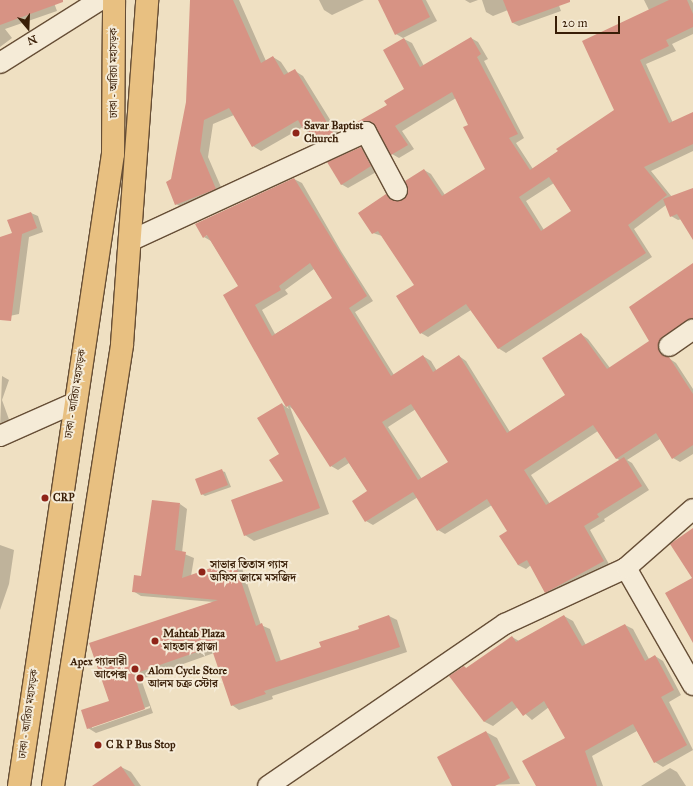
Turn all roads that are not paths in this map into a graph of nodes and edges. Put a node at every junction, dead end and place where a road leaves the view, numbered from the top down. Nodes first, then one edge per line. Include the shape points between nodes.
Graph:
1 (100, 0) edge
2 (114, 0) edge
3 (147, 0) edge
4 (0, 63) edge
5 (397, 190) dead end
6 (130, 241) junction
7 (693, 329) edge
8 (669, 346) dead end
9 (74, 403) junction
10 (0, 436) edge
11 (693, 509) edge
12 (626, 568) junction
13 (693, 685) edge
14 (19, 786) edge
15 (52, 786) edge
16 (268, 786) edge

1 - 4 street
2 - 9 highway, ঢাকা - আরিচা মহাসড়ক via 113,154
3 - 6 highway
5 - 6 street via 366,132
6 - 15 highway via 122,344
7 - 8 street
9 - 10 street
9 - 14 highway, ঢাকা - আরিচা মহাসড়ক
11 - 12 street
12 - 13 street
12 - 16 street via 505,624

